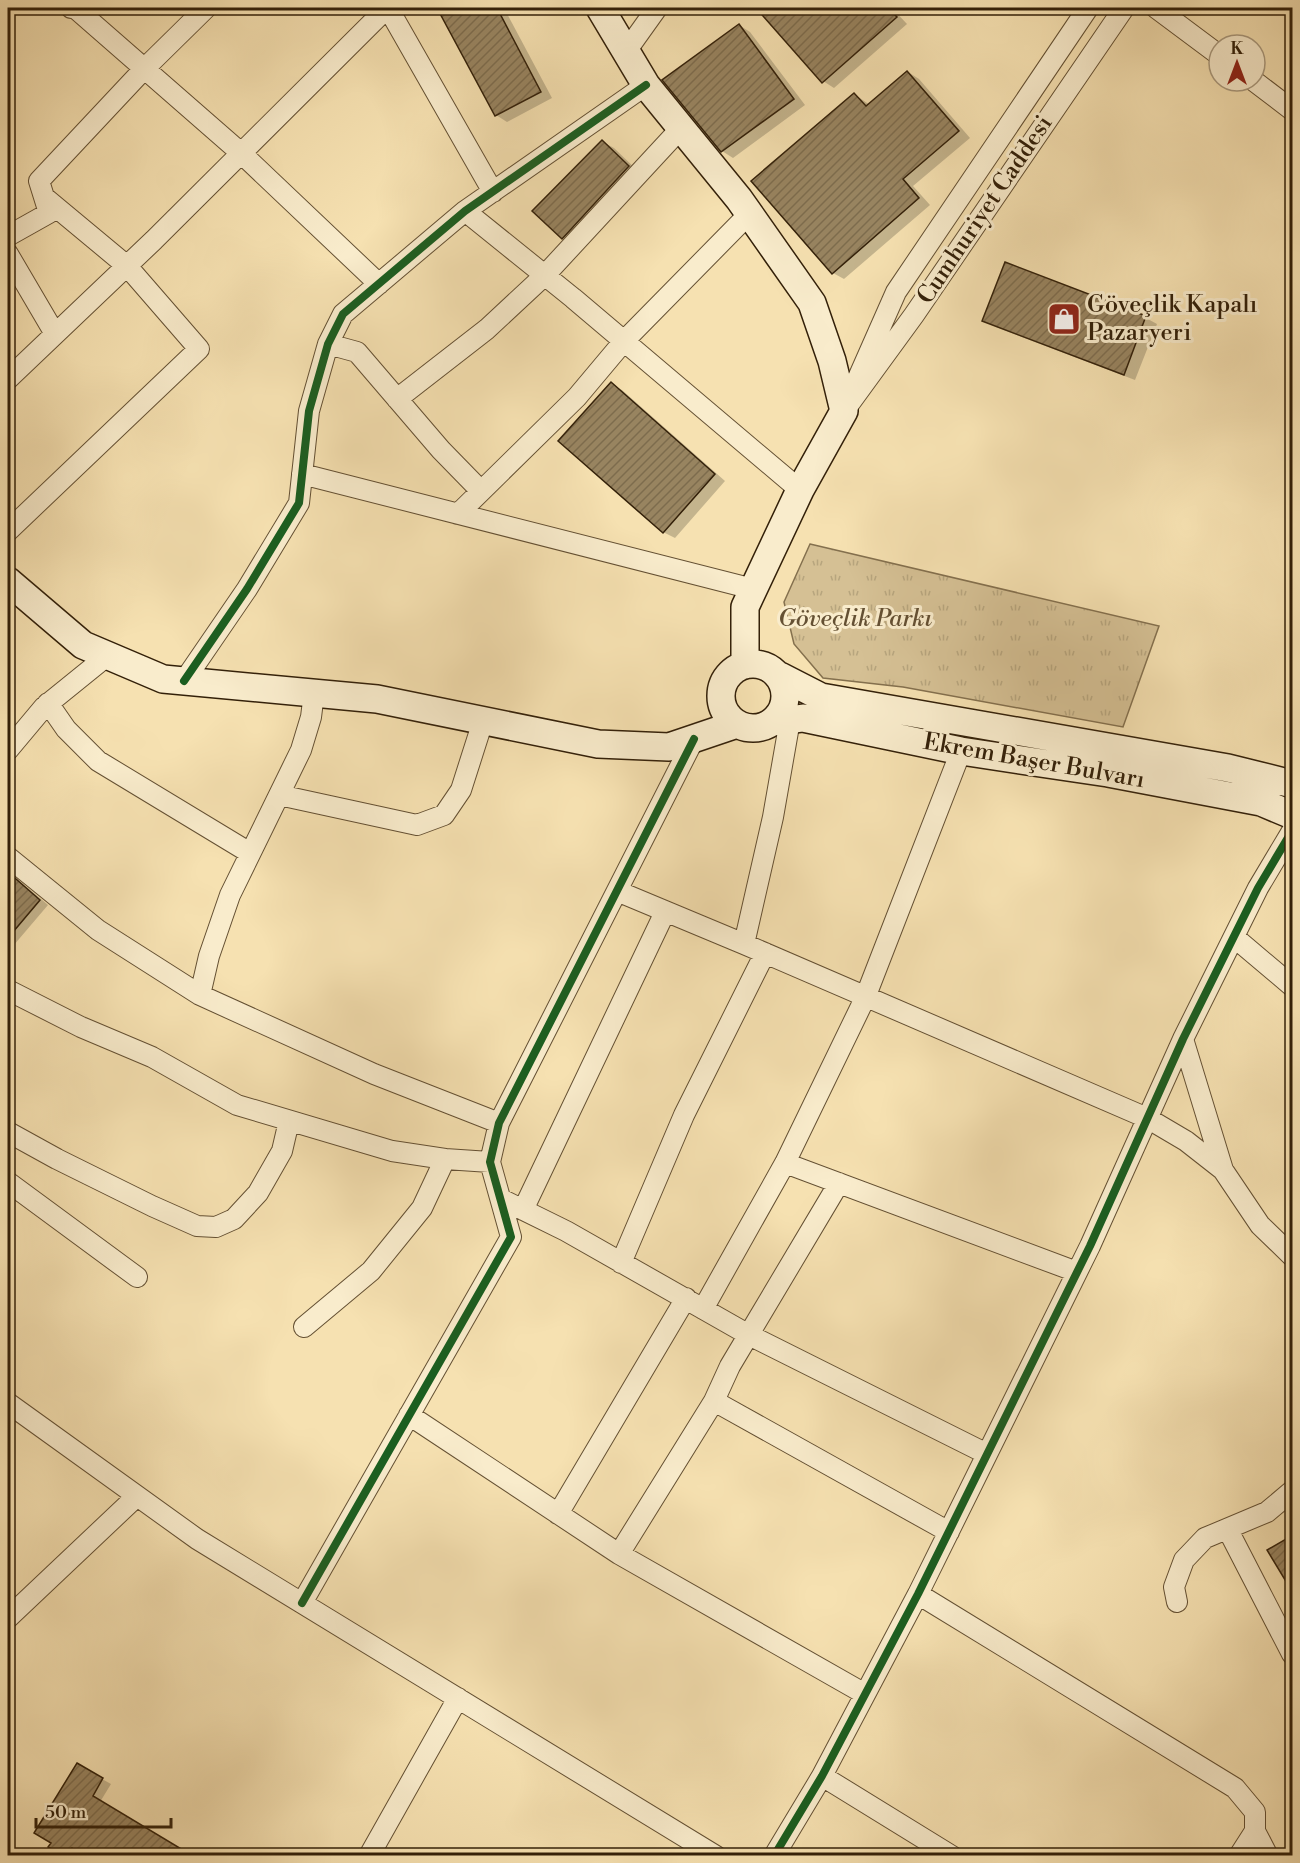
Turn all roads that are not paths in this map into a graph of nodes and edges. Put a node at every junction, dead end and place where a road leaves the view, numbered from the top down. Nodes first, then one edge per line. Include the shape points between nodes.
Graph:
1 (74, 8) edge
2 (206, 8) edge
3 (387, 8) edge
4 (600, 8) edge
5 (657, 8) edge
6 (1088, 8) edge
7 (1124, 8) edge
8 (1156, 8) edge
9 (1207, 46) edge
10 (627, 50) junction
11 (144, 69) junction
12 (646, 85) junction
13 (1267, 91) edge
14 (1293, 110) edge
15 (681, 128) junction
16 (241, 153) junction
17 (493, 192) junction
18 (44, 197) junction
19 (465, 211) junction
20 (749, 213) junction
21 (8, 236) edge
22 (8, 254) edge
23 (127, 266) junction
24 (545, 276) junction
25 (379, 284) junction
26 (55, 334) junction
27 (624, 341) junction
28 (328, 344) junction
29 (8, 379) edge
30 (397, 399) junction
31 (844, 411) junction
32 (302, 474) junction
33 (800, 490) junction
34 (481, 491) junction
35 (458, 514) junction
36 (8, 531) edge
37 (8, 581) edge
38 (753, 589) junction
39 (107, 656) junction
40 (745, 664) junction
41 (780, 676) junction
42 (184, 681) junction
43 (314, 693) junction
44 (48, 704) junction
45 (483, 720) junction
46 (782, 721) junction
47 (737, 724) junction
48 (694, 739) junction
49 (8, 750) edge
50 (961, 751) junction
51 (1293, 784) edge
52 (279, 795) junction
53 (1293, 815) edge
54 (1293, 831) edge
55 (250, 854) junction
56 (8, 857) edge
57 (616, 891) junction
58 (665, 912) junction
59 (1234, 937) junction
60 (744, 944) junction
61 (765, 954) junction
62 (1293, 986) edge
63 (9, 995) edge
64 (200, 995) junction
65 (865, 998) junction
66 (1183, 1039) junction
67 (1147, 1118) junction
68 (289, 1122) junction
69 (499, 1123) junction
70 (8, 1132) edge
71 (445, 1159) junction
72 (490, 1162) junction
73 (785, 1162) junction
74 (1223, 1170) junction
75 (8, 1182) edge
76 (839, 1183) junction
77 (501, 1199) junction
78 (523, 1210) junction
79 (1293, 1256) edge
80 (621, 1263) junction
81 (1077, 1272) junction
82 (137, 1277) dead end
83 (686, 1298) junction
84 (704, 1309) junction
85 (304, 1327) dead end
86 (749, 1335) junction
87 (714, 1401) junction
88 (8, 1403) edge
89 (409, 1415) junction
90 (987, 1454) junction
91 (1293, 1491) edge
92 (137, 1496) junction
93 (558, 1514) junction
94 (1228, 1530) junction
95 (949, 1532) junction
96 (619, 1554) junction
97 (918, 1594) junction
98 (1177, 1602) dead end
99 (302, 1603) junction
100 (8, 1618) edge
101 (1293, 1654) edge
102 (865, 1694) junction
103 (458, 1698) junction
104 (822, 1776) junction
105 (1255, 1831) junction
106 (369, 1856) edge
107 (716, 1856) edge
108 (774, 1856) edge
109 (952, 1856) edge
110 (1239, 1856) edge
111 (1268, 1856) edge

1 - 11 street
2 - 11 street
3 - 16 street
3 - 17 street
4 - 10 street
5 - 10 street
6 - 31 street, Cumhuriyet Caddesi via 896,292
7 - 31 street, Cumhuriyet Caddesi
8 - 9 street
10 - 12 street
11 - 16 street
11 - 18 street via 39,182
12 - 15 street
12 - 17 street
13 - 14 street
15 - 20 street
15 - 24 street
16 - 23 street
16 - 25 street
17 - 19 street
18 - 21 street via 50,213
18 - 23 street
19 - 24 street
19 - 25 street
20 - 27 street
20 - 31 street via 812,303
22 - 26 street
23 - 26 street
23 - 36 street via 199,349
24 - 27 street
24 - 30 street via 486,329
25 - 28 street via 343,314
26 - 29 street
27 - 33 street
27 - 34 street via 577,397
28 - 30 street via 357,352
28 - 32 street via 309,411
30 - 34 street
31 - 33 street, Cumhuriyet Caddesi
32 - 35 street
32 - 42 street via 299,503
33 - 38 street, Cumhuriyet Caddesi
34 - 35 street
35 - 38 street
37 - 39 street via 83,645
38 - 40 street, Cumhuriyet Caddesi via 745,607
39 - 42 street via 163,680
39 - 44 street
40 - 41 street via 758,663
40 - 47 street via 733,670 721,692 722,705
41 - 46 street via 786,700
41 - 51 street, Ekrem Başer Bulvarı via 821,698 1228,768
42 - 43 street
43 - 45 street via 377,699
43 - 52 street via 301,750
44 - 49 street
44 - 55 street via 98,761
45 - 48 street via 598,744 669,747
45 - 52 street via 461,790 444,815 417,825
46 - 47 street via 749,729
46 - 50 street, Ekrem Başer Bulvarı via 803,717
46 - 60 street via 773,817
47 - 48 street
48 - 57 street
50 - 53 street, Ekrem Başer Bulvarı via 1261,802
50 - 65 street
52 - 55 street
54 - 59 street
55 - 64 street via 230,895
56 - 64 street via 98,930
57 - 58 street
57 - 69 street
58 - 60 street
58 - 78 street
59 - 62 street
59 - 66 street
60 - 61 street
61 - 65 street
61 - 80 street via 684,1116
63 - 68 street via 152,1057 237,1105
64 - 69 street via 374,1074
65 - 67 street
65 - 73 street
66 - 67 street
66 - 74 street
67 - 74 street via 1186,1141
67 - 81 street
68 - 70 street via 282,1150 258,1193 234,1219 216,1227 197,1226 152,1206
68 - 71 street via 392,1151
69 - 72 street
71 - 72 street
71 - 85 street via 422,1208 371,1271
72 - 77 street
73 - 76 street
73 - 84 street
74 - 79 street via 1260,1224
75 - 82 street
76 - 81 street
76 - 86 street
77 - 78 street
77 - 89 street via 510,1237
78 - 80 street
80 - 83 street
81 - 90 street
83 - 84 street
83 - 93 street
84 - 86 street
86 - 87 street
86 - 90 street
87 - 95 street
87 - 96 street
88 - 92 street
89 - 93 street
89 - 99 street
90 - 95 street
91 - 94 street via 1266,1512
92 - 99 street via 196,1539
92 - 100 street
93 - 96 street
94 - 98 street via 1205,1538 1184,1560 1174,1587
94 - 101 street
95 - 97 street
96 - 102 street
97 - 102 street
97 - 105 street via 1235,1788 1255,1812
99 - 103 street
102 - 104 street
103 - 106 street
103 - 107 street
104 - 108 street
104 - 109 street
105 - 110 street
105 - 111 street

